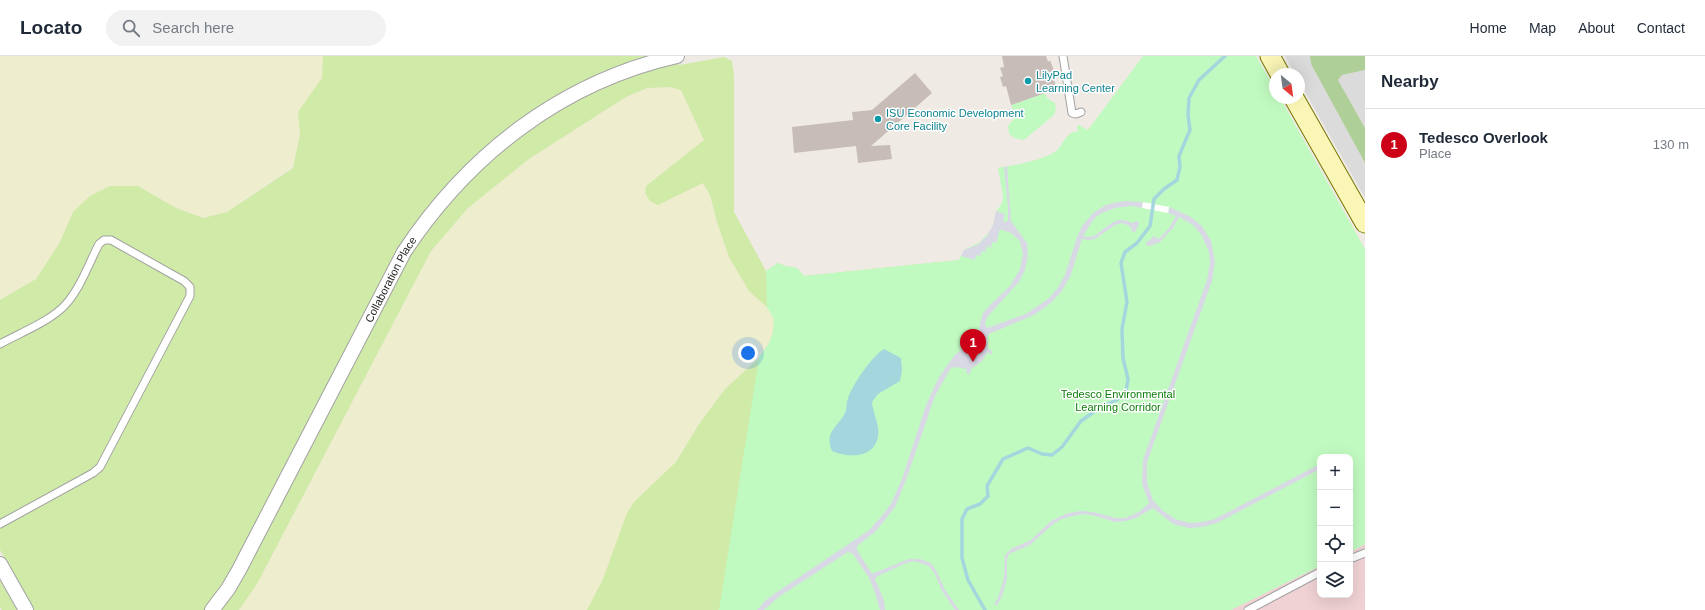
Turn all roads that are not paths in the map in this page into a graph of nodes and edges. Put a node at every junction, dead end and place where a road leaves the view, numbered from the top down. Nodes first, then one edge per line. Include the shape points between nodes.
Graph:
1 (677, 56) edge
2 (1063, 56) edge
3 (1270, 56) edge
4 (1277, 68) edge
5 (1297, 104) edge
6 (1081, 112) dead end
7 (1365, 222) edge
8 (0, 344) edge
9 (0, 524) edge
10 (1365, 553) edge
11 (1353, 558) edge
12 (0, 564) edge
13 (1317, 574) edge
14 (26, 610) edge
15 (212, 610) edge
16 (1248, 610) edge

1 - 15 street, Collaboration Place via 636,67 563,100 501,143 455,185 404,252 239,570
2 - 6 lane via 1072,113
3 - 4 street
5 - 7 street
8 - 9 lane via 46,319 66,304 74,294 99,244 104,240 111,240 124,247 184,281 190,287 190,296 100,467
10 - 11 lane
12 - 14 street
13 - 16 lane

